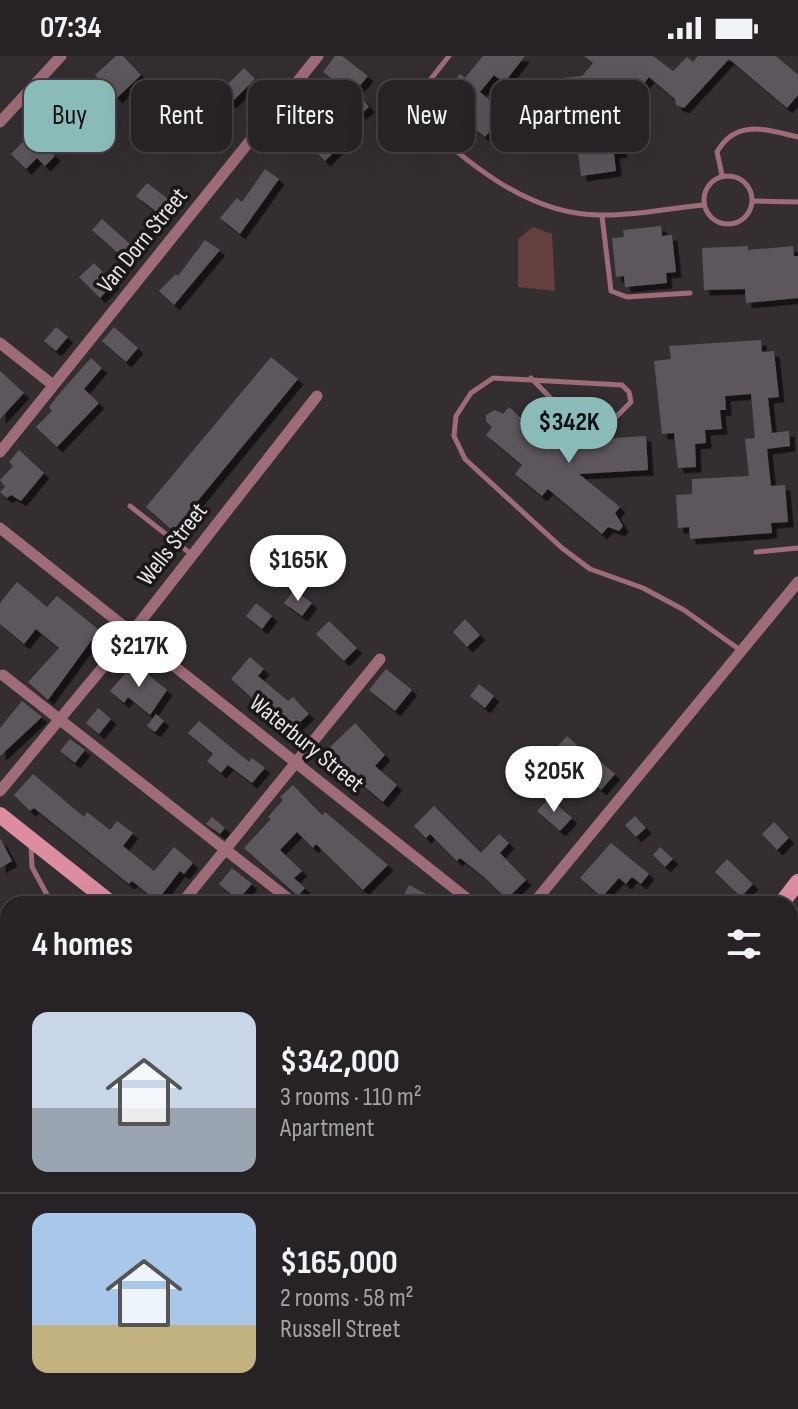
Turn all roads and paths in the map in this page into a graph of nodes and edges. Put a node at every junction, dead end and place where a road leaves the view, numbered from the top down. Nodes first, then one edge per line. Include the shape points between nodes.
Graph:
1 (61, 56) edge
2 (318, 56) edge
3 (449, 56) edge
4 (0, 122) edge
5 (798, 137) edge
6 (722, 175) junction
7 (753, 201) junction
8 (798, 202) edge
9 (703, 205) junction
10 (602, 216) junction
11 (690, 293) dead end
12 (0, 343) edge
13 (531, 378) junction
14 (53, 385) junction
15 (317, 396) dead end
16 (0, 452) edge
17 (130, 506) dead end
18 (0, 528) edge
19 (798, 548) edge
20 (756, 552) dead end
21 (192, 555) junction
22 (798, 582) edge
23 (133, 631) junction
24 (741, 650) junction
25 (380, 659) dead end
26 (3, 675) dead end
27 (59, 720) junction
28 (295, 762) junction
29 (0, 791) edge
30 (0, 815) edge
31 (30, 840) junction
32 (227, 848) junction
33 (48, 896) edge
34 (102, 896) edge
35 (188, 896) edge
36 (285, 896) edge
37 (464, 896) edge
38 (540, 896) edge

1 - 4 street
2 - 14 street, Van Dorn Street
3 - 10 lane via 419,94 416,116 514,191 539,204
5 - 6 lane via 761,129 735,131 717,152
6 - 7 lane via 745,182
6 - 9 lane via 707,188
7 - 8 lane
7 - 9 lane via 733,224 714,220
9 - 10 lane
10 - 11 lane via 611,291 627,297
12 - 14 street
13 - 13 lane via 622,385 631,402 616,417 571,419
13 - 24 lane via 493,378 471,393 456,416 454,436 465,459 590,569 643,588
14 - 16 street, Van Dorn Street
15 - 21 street, Wells Street
17 - 21 lane
18 - 23 street, Waterbury Street
19 - 20 lane
21 - 23 street, Wells Street
22 - 24 street
23 - 27 street, Wells Street
23 - 28 street, Waterbury Street
24 - 38 street
25 - 28 street
26 - 27 street
27 - 29 street, Wells Street
27 - 32 street
28 - 32 street
28 - 37 street, Waterbury Street
30 - 31 main road
31 - 33 lane via 32,867
31 - 34 main road
32 - 35 street
32 - 36 street

